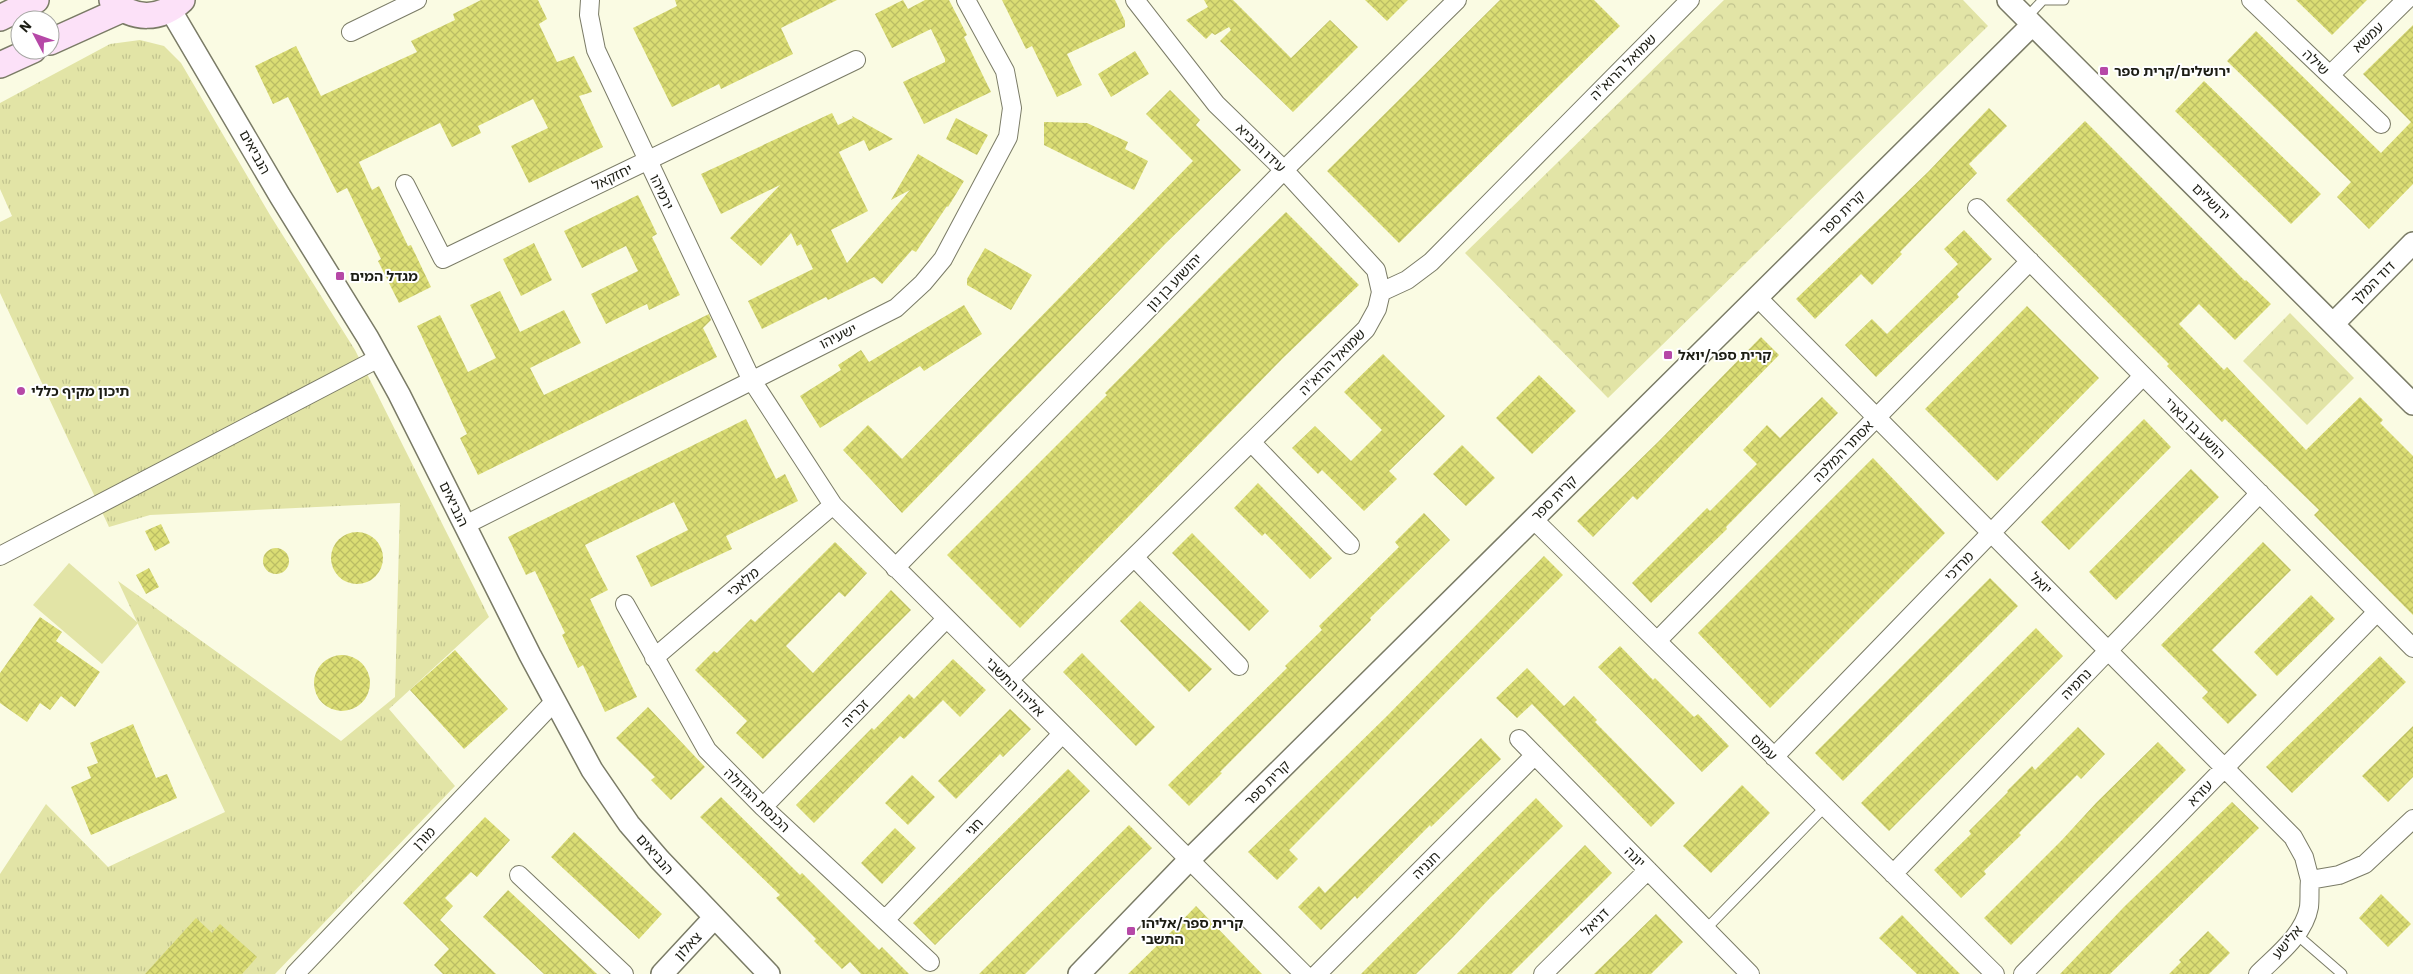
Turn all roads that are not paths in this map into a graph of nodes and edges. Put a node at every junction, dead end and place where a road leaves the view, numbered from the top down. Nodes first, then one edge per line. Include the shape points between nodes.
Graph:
1 (36, 0) edge
2 (417, 0) edge
3 (590, 0) edge
4 (966, 0) edge
5 (1457, 0) edge
6 (1690, 0) edge
7 (2008, 0) edge
8 (2043, 0) edge
9 (2064, 0) edge
10 (2251, 0) edge
11 (2406, 0) edge
12 (1140, 1) edge
13 (118, 5) edge
14 (176, 5) edge
15 (0, 18) edge
16 (2029, 22) junction
17 (351, 32) dead end
18 (60, 37) edge
19 (856, 60) dead end
20 (2330, 75) junction
21 (2382, 124) dead end
22 (647, 160) junction
23 (1284, 170) junction
24 (405, 184) dead end
25 (1977, 208) dead end
26 (2413, 243) edge
27 (2030, 261) junction
28 (1381, 292) junction
29 (1757, 297) junction
30 (2333, 324) junction
31 (379, 358) junction
32 (2143, 376) junction
33 (751, 380) junction
34 (2413, 404) edge
35 (1876, 417) junction
36 (1251, 442) junction
37 (2260, 493) junction
38 (833, 506) junction
39 (1533, 519) junction
40 (464, 525) junction
41 (1991, 533) junction
42 (1350, 545) dead end
43 (0, 556) edge
44 (1134, 557) junction
45 (895, 568) junction
46 (625, 604) dead end
47 (2377, 612) junction
48 (946, 618) junction
49 (1657, 641) junction
50 (2413, 648) edge
51 (2108, 651) junction
52 (654, 658) junction
53 (1239, 666) dead end
54 (1009, 680) junction
55 (554, 702) junction
56 (1062, 734) junction
57 (1519, 739) dead end
58 (1534, 755) junction
59 (1774, 757) junction
60 (2224, 768) junction
61 (763, 806) junction
62 (1825, 807) junction
63 (2413, 819) edge
64 (1189, 860) junction
65 (1648, 870) junction
66 (1893, 874) junction
67 (518, 875) dead end
68 (2310, 880) junction
69 (714, 918) junction
70 (885, 920) junction
71 (1706, 929) junction
72 (2296, 934) junction
73 (930, 962) dead end
74 (295, 974) edge
75 (624, 974) edge
76 (662, 974) edge
77 (769, 974) edge
78 (1079, 974) edge
79 (1304, 974) edge
80 (1317, 974) edge
81 (1543, 974) edge
82 (1750, 974) edge
83 (1995, 974) edge
84 (2023, 974) edge
85 (2258, 974) edge
86 (2342, 974) edge

1 - 15 main road
2 - 17 street
3 - 22 street, ירמיהו via 588,15 596,50
4 - 33 street, ישעיהו via 1004,71 1012,108 1008,137 943,259 896,308
5 - 23 street, יהושוע בן נון
6 - 28 street, שמואל הרוא"ה via 1431,262 1408,280
7 - 16 street, ירושלים
8 - 9 lane
8 - 16 lane
10 - 20 street, שילה
11 - 20 street, עמשא
12 - 23 street, עידו הנביא via 1216,104
13 - 14 main road via 143,16 157,15
13 - 18 main road
14 - 31 street, הנביאים via 283,202
16 - 29 street, קרית ספר
16 - 30 street, ירושלים
19 - 22 street, יחזקאל
20 - 21 street, שילה
22 - 24 street, יחזקאל via 443,259
22 - 33 street, ירמיהו
23 - 28 street, עידו הנביא via 1376,270
23 - 45 street, יהושוע בן נון
25 - 27 street, הושע בן בארי
26 - 30 street, דוד המלך
27 - 32 street, הושע בן בארי
27 - 35 street, אסתר המלכה
28 - 36 street, שמואל הרוא"ה via 1377,309 1366,329
29 - 35 street, יואל
29 - 39 street, קרית ספר
30 - 34 street, ירושלים
31 - 40 street, הנביאים
31 - 43 street
32 - 37 street, הושע בן בארי
32 - 41 street, מרדכי
33 - 38 street, אליהו התשבי
33 - 40 street, ישעיהו
35 - 41 street, יואל
35 - 49 street, אסתר המלכה
36 - 42 street
36 - 44 street, שמואל הרוא"ה
37 - 47 street, הושע בן בארי
37 - 51 street, נחמיה
38 - 45 street, אליהו התשבי
38 - 52 street, מלאכי
39 - 49 street, עמוס
39 - 64 street, קרית ספר
40 - 55 street, הנביאים
41 - 51 street, יואל
41 - 59 street, מרדכי
44 - 53 street
44 - 54 street, שמואל הרוא"ה
45 - 48 street, אליהו התשבי
46 - 52 street, הכנסת הגדולה
47 - 50 street, הושע בן בארי
47 - 60 street, עזרא
48 - 54 street, אליהו התשבי
48 - 61 street, זכריה
49 - 59 street, עמוס
51 - 60 street, יואל
51 - 66 street, נחמיה
52 - 61 street, הכנסת הגדולה via 707,750
54 - 56 street, אליהו התשבי
55 - 69 street, הנביאים via 592,770 620,811
55 - 74 street, מורן
56 - 64 street, אליהו התשבי
56 - 70 street, חגי
57 - 58 street, יונה
58 - 65 street, יונה
58 - 80 street, חנניה
59 - 62 street, עמוס
60 - 68 street, יואל via 2293,837 2304,857
60 - 84 street, עזרא
61 - 70 street, הכנסת הגדולה
62 - 66 street, עמוס
62 - 71 lane
63 - 68 street via 2365,864 2339,875
64 - 78 street, קרית ספר
64 - 79 street, אליהו התשבי
65 - 71 street, יונה
65 - 81 street, דניאל
66 - 83 street, עמוס
67 - 75 street
68 - 72 street, אלישע via 2308,907
69 - 76 street, צאלון
69 - 77 street, הנביאים
70 - 73 street, הכנסת הגדולה
71 - 82 street, יונה
72 - 85 street, אלישע
72 - 86 lane

